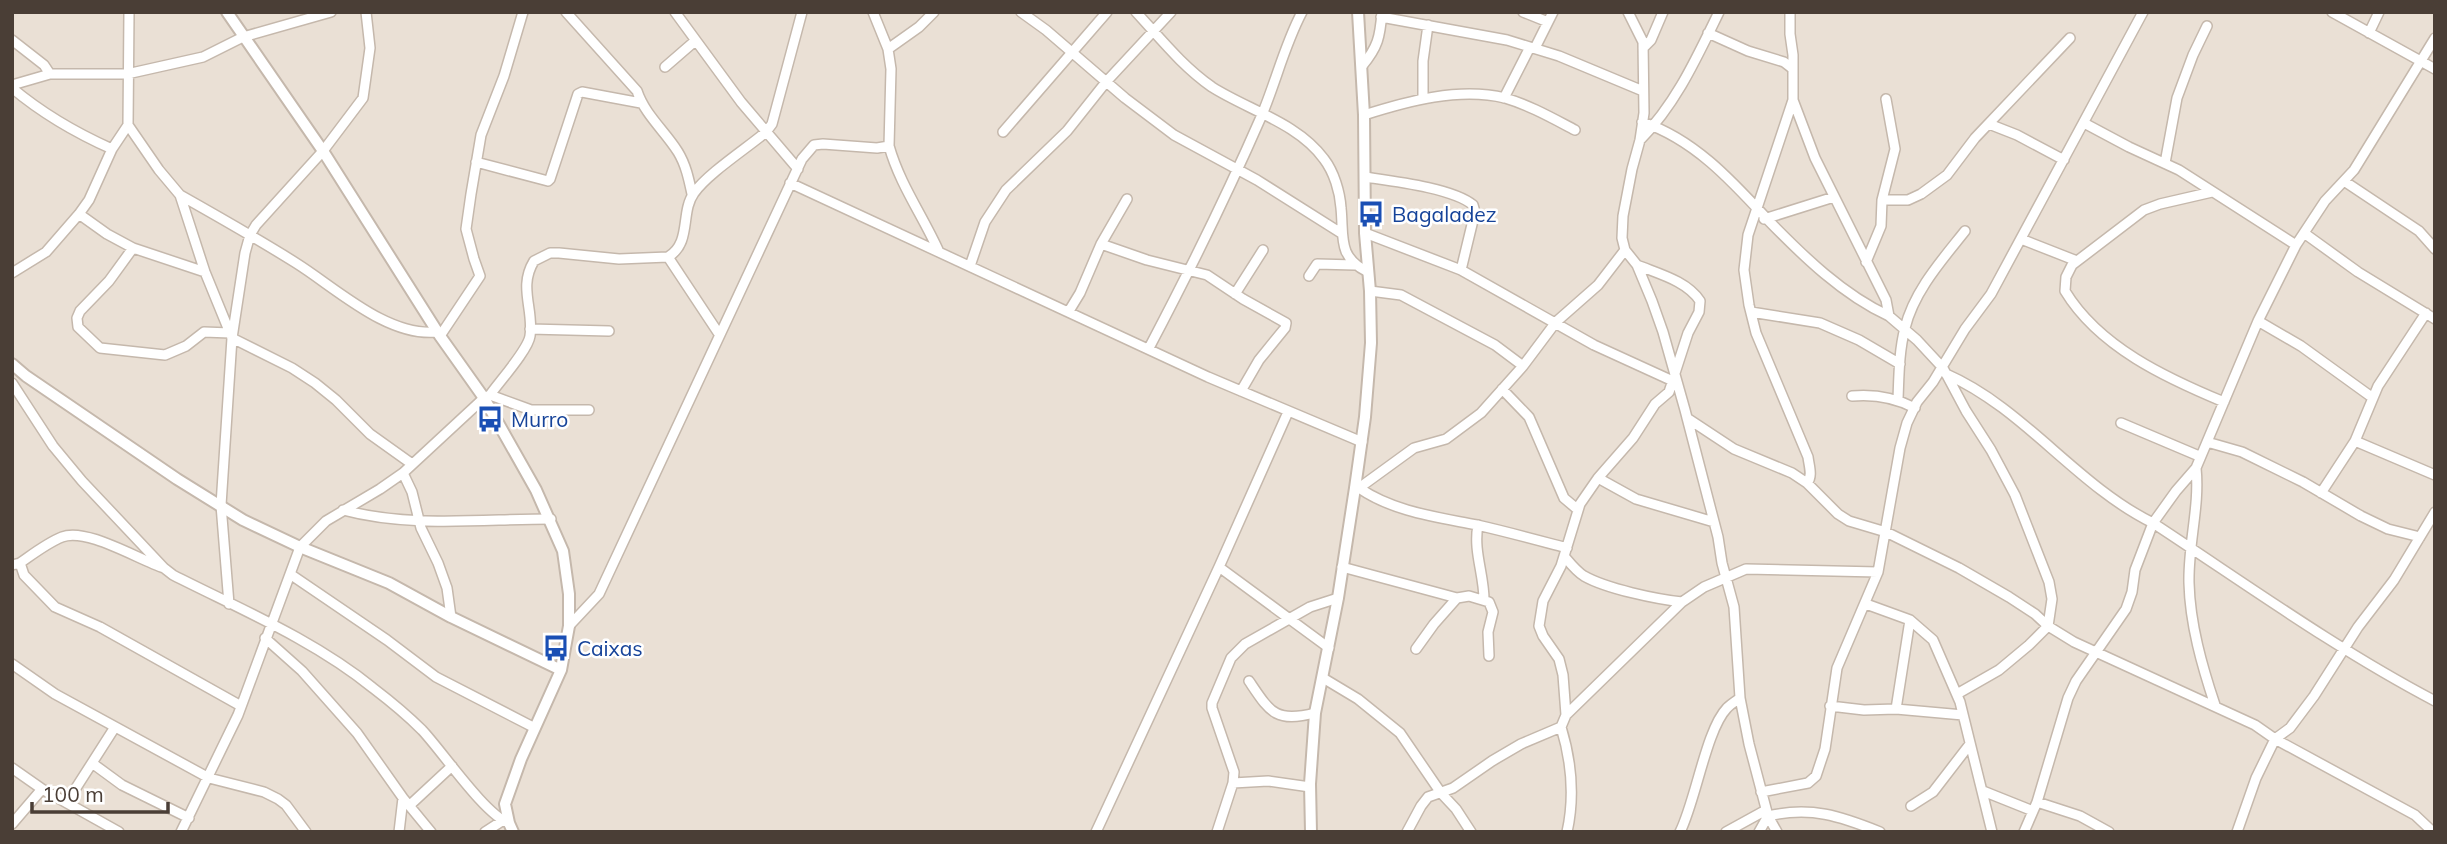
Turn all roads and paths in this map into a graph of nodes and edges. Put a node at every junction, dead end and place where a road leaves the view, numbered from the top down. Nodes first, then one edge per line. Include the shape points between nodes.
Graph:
1 (129, 12) edge
2 (227, 12) edge
3 (331, 12) edge
4 (366, 12) edge
5 (523, 12) edge
6 (566, 12) edge
7 (675, 12) edge
8 (802, 12) edge
9 (873, 12) edge
10 (934, 12) edge
11 (1021, 12) edge
12 (1107, 12) edge
13 (1136, 12) edge
14 (1171, 12) edge
15 (1302, 12) edge
16 (1358, 12) edge
17 (1523, 12) edge
18 (1553, 12) edge
19 (1628, 12) edge
20 (1663, 12) edge
21 (1719, 12) edge
22 (1790, 12) edge
23 (2143, 12) edge
24 (2332, 12) edge
25 (2379, 12) edge
26 (1382, 14) edge
27 (292, 17) edge
28 (1548, 22) junction
29 (1428, 25) junction
30 (2207, 26) dead end
31 (1152, 31) junction
32 (1708, 33) junction
33 (2369, 33) junction
34 (243, 37) junction
35 (2070, 38) dead end
36 (2435, 38) edge
37 (12, 40) edge
38 (695, 41) junction
39 (1532, 47) junction
40 (1643, 48) junction
41 (888, 49) junction
42 (1071, 51) junction
43 (2421, 62) junction
44 (666, 66) dead end
45 (1362, 66) junction
46 (1793, 69) junction
47 (2435, 69) edge
48 (50, 74) junction
49 (127, 74) junction
50 (1106, 82) junction
51 (12, 87) edge
52 (1643, 91) junction
53 (1423, 98) junction
54 (1504, 98) junction
55 (1886, 99) dead end
56 (1793, 100) junction
57 (641, 103) junction
58 (1262, 114) junction
59 (1364, 114) junction
60 (1642, 122) junction
61 (2084, 123) junction
62 (1989, 124) junction
63 (128, 125) junction
64 (1654, 126) junction
65 (1575, 130) dead end
66 (766, 132) junction
67 (1003, 132) dead end
68 (1640, 140) junction
69 (890, 146) junction
70 (112, 149) junction
71 (323, 151) junction
72 (2064, 160) junction
73 (476, 162) junction
74 (2165, 163) junction
75 (798, 169) junction
76 (1236, 169) junction
77 (1365, 177) junction
78 (2344, 181) junction
79 (790, 183) junction
80 (2212, 191) junction
81 (692, 194) junction
82 (180, 195) junction
83 (1834, 197) junction
84 (1127, 199) dead end
85 (1882, 200) junction
86 (1758, 208) junction
87 (79, 214) junction
88 (1767, 218) junction
89 (1752, 223) junction
90 (1965, 231) dead end
91 (1341, 233) junction
92 (1365, 233) junction
93 (2304, 233) junction
94 (250, 234) junction
95 (2021, 239) junction
96 (1101, 244) junction
97 (2297, 245) junction
98 (133, 248) junction
99 (2435, 249) edge
100 (1263, 250) dead end
101 (1625, 250) junction
102 (939, 252) junction
103 (668, 257) junction
104 (2077, 261) junction
105 (1866, 262) junction
106 (1355, 265) junction
107 (1637, 265) junction
108 (970, 266) junction
109 (1461, 270) junction
110 (1190, 271) junction
111 (12, 272) edge
112 (205, 272) junction
113 (1368, 272) junction
114 (1309, 276) dead end
115 (1370, 291) junction
116 (1236, 294) junction
117 (1069, 311) junction
118 (1751, 312) junction
119 (2426, 313) junction
120 (1889, 316) junction
121 (2435, 319) edge
122 (2258, 321) junction
123 (1556, 323) junction
124 (530, 329) junction
125 (1904, 329) junction
126 (609, 331) dead end
127 (438, 334) junction
128 (719, 334) junction
129 (231, 336) junction
130 (1149, 348) junction
131 (12, 364) edge
132 (1900, 364) junction
133 (1523, 366) junction
134 (1945, 371) junction
135 (1675, 379) junction
136 (12, 383) edge
137 (1502, 389) junction
138 (1241, 391) junction
139 (487, 396) junction
140 (1852, 396) dead end
141 (2373, 398) junction
142 (1898, 399) junction
143 (2224, 402) junction
144 (1915, 408) junction
145 (589, 410) dead end
146 (1288, 412) junction
147 (1687, 418) junction
148 (2121, 423) dead end
149 (2355, 441) junction
150 (1362, 442) junction
151 (2207, 442) junction
152 (2199, 456) junction
153 (412, 464) junction
154 (2196, 468) junction
155 (403, 473) junction
156 (2435, 475) edge
157 (1598, 478) junction
158 (1807, 483) junction
159 (1357, 488) junction
160 (2321, 493) junction
161 (221, 505) junction
162 (1577, 509) junction
163 (343, 510) junction
164 (2435, 512) edge
165 (419, 519) junction
166 (551, 519) junction
167 (1714, 522) junction
168 (2153, 523) junction
169 (1478, 525) junction
170 (1886, 531) junction
171 (2420, 537) junction
172 (300, 547) junction
173 (2192, 548) junction
174 (1565, 552) junction
175 (16, 564) edge
176 (1219, 567) junction
177 (1342, 567) junction
178 (164, 568) junction
179 (1878, 572) junction
180 (290, 574) junction
181 (1726, 579) junction
182 (1338, 598) junction
183 (1457, 598) junction
184 (1484, 600) junction
185 (1682, 602) junction
186 (229, 604) junction
187 (1866, 604) junction
188 (451, 617) junction
189 (1287, 618) junction
190 (1910, 620) junction
191 (271, 625) junction
192 (569, 626) junction
193 (2048, 626) junction
194 (265, 638) junction
195 (1329, 648) junction
196 (1416, 649) dead end
197 (2346, 649) junction
198 (2097, 652) junction
199 (1489, 656) dead end
200 (12, 664) edge
201 (562, 670) junction
202 (1322, 678) junction
203 (1249, 681) dead end
204 (1957, 694) junction
205 (1740, 698) junction
206 (2435, 701) edge
207 (2215, 705) junction
208 (241, 706) junction
209 (1830, 706) junction
210 (1896, 709) junction
211 (1315, 713) junction
212 (1566, 715) junction
213 (1963, 715) junction
214 (115, 727) junction
215 (1561, 727) junction
216 (535, 728) junction
217 (2275, 739) junction
218 (1970, 744) junction
219 (92, 763) junction
220 (452, 766) junction
221 (12, 768) edge
222 (209, 778) junction
223 (1233, 783) junction
224 (1310, 787) junction
225 (42, 789) junction
226 (1983, 791) junction
227 (1760, 792) junction
228 (1441, 793) junction
229 (67, 802) junction
230 (407, 802) junction
231 (1911, 806) dead end
232 (2035, 807) junction
233 (1767, 813) junction
234 (189, 818) junction
235 (12, 824) edge
236 (508, 825) edge
237 (119, 832) edge
238 (181, 832) edge
239 (306, 832) edge
240 (400, 832) edge
241 (431, 832) edge
242 (485, 832) edge
243 (1096, 832) edge
244 (1217, 832) edge
245 (1311, 832) edge
246 (1408, 832) edge
247 (1471, 832) edge
248 (1567, 832) edge
249 (1680, 832) edge
250 (1726, 832) edge
251 (1759, 832) edge
252 (1777, 832) edge
253 (1880, 832) edge
254 (1992, 832) edge
255 (2024, 832) edge
256 (2109, 832) edge
257 (2237, 832) edge
258 (2433, 832) edge

1 - 49 street
2 - 34 street
3 - 27 street
4 - 71 street via 370,48 363,97
5 - 73 street
6 - 57 street via 637,91
7 - 38 street
8 - 66 street via 776,113
9 - 41 street
10 - 41 street
11 - 42 street
12 - 42 street
13 - 31 street
14 - 31 street
15 - 58 street
16 - 45 street
17 - 28 street
18 - 28 street
19 - 40 street
20 - 40 street
21 - 32 street
22 - 46 street
23 - 61 street
24 - 33 street
25 - 33 street
26 - 29 street
26 - 45 street via 1377,45
27 - 34 street
28 - 39 street
29 - 39 street
29 - 53 street
30 - 74 street via 2177,98
31 - 50 street
31 - 58 street via 1192,71
32 - 46 street
32 - 64 street via 1687,79
33 - 43 street
34 - 49 street via 203,57
34 - 71 street
35 - 62 street
36 - 43 street
37 - 48 street
38 - 44 street
38 - 66 street
39 - 52 street
39 - 54 street
40 - 52 street
41 - 69 street
42 - 50 street
42 - 67 street
43 - 47 street
43 - 78 street
45 - 59 street
46 - 56 street
48 - 49 street
48 - 51 street
49 - 63 street
50 - 76 street via 1174,135
50 - 108 street via 1067,131 1006,190 985,222
51 - 70 street via 78,134
52 - 60 street
53 - 54 street
53 - 59 street
54 - 65 street
55 - 85 street via 1895,149
56 - 83 street
56 - 86 street
57 - 73 street via 578,94 548,181
57 - 81 street via 677,150
58 - 76 street
58 - 91 street via 1324,159 1339,194
59 - 77 street
60 - 64 street
60 - 68 street
61 - 72 street
61 - 74 street
62 - 72 street
62 - 85 street via 1947,175 1926,190 1908,200
63 - 70 street
63 - 82 street
64 - 68 street
64 - 86 street via 1704,156
66 - 75 street
66 - 81 street
68 - 101 street via 1623,216
69 - 75 street via 814,145
69 - 102 street via 897,174
70 - 87 street
71 - 94 street
71 - 127 street
72 - 95 street
73 - 127 street via 466,229 481,276
74 - 80 street
75 - 79 street
76 - 91 street
76 - 110 street
77 - 92 street
77 - 109 street via 1439,191 1473,205
78 - 93 street
78 - 99 street via 2419,232
79 - 102 street
79 - 128 street
80 - 97 street
80 - 104 street via 2144,210
81 - 103 street via 680,245
82 - 94 street
82 - 112 street
83 - 88 street
83 - 105 street
84 - 96 street
85 - 105 street via 1881,226
86 - 88 street
86 - 89 street
87 - 98 street
87 - 111 street via 46,252
88 - 89 street
88 - 120 street via 1830,277
89 - 118 street via 1744,271
90 - 125 street via 1927,282
91 - 106 street
92 - 109 street
92 - 113 street
93 - 97 street
93 - 119 street
94 - 127 street via 376,316 417,332
94 - 129 street
95 - 104 street
95 - 134 street via 1991,294 1965,329
96 - 110 street
96 - 117 street
97 - 122 street
98 - 112 street
98 - 129 street via 77,318 78,327 94,344 165,355 204,332
100 - 116 street
101 - 107 street
101 - 123 street via 1598,285
102 - 108 street
103 - 124 street via 543,256 534,261 526,281
103 - 128 street
104 - 143 street via 2066,277 2065,291 2096,329 2157,372
105 - 120 street via 1886,300
106 - 113 street
106 - 114 street via 1317,264
107 - 135 street
107 - 135 street via 1678,282 1700,301
108 - 117 street
109 - 123 street
110 - 116 street via 1207,275
110 - 130 street
112 - 129 street
113 - 115 street
115 - 133 street via 1408,298 1495,345
115 - 150 street via 1371,343
116 - 138 street via 1286,323
117 - 130 street
118 - 132 street via 1820,323
118 - 158 street via 1808,457
119 - 121 street
119 - 141 street
120 - 125 street
122 - 141 street
122 - 143 street
123 - 133 street
123 - 135 street via 1594,345
124 - 126 street
124 - 139 street via 527,345
125 - 132 street
125 - 134 street
127 - 139 street
128 - 192 street via 598,594
129 - 153 street via 315,383 370,434
129 - 161 street
130 - 138 street
131 - 161 street
132 - 142 street
133 - 137 street
134 - 144 street
134 - 168 street via 1983,395 2132,513
134 - 193 street via 2015,495 2049,582
135 - 147 street
135 - 157 street
136 - 178 street via 53,446
137 - 159 street via 1465,427 1446,439 1414,448
137 - 162 street via 1529,417 1564,498
138 - 146 street
139 - 145 street via 531,410
139 - 153 street
139 - 166 street
140 - 142 street
141 - 149 street
142 - 144 street
143 - 151 street
144 - 170 street via 1900,448
146 - 150 street
146 - 176 street
147 - 158 street via 1734,449
147 - 167 street
148 - 152 street
149 - 156 street
149 - 160 street
150 - 159 street
151 - 152 street
151 - 160 street via 2242,452
152 - 154 street
153 - 155 street
154 - 168 street
154 - 173 street
155 - 163 street
155 - 165 street
157 - 162 street
157 - 167 street via 1636,499
158 - 170 street via 1838,514 1861,526
159 - 169 street via 1412,512
159 - 177 street
160 - 171 street via 2389,529
161 - 172 street
161 - 186 street
162 - 174 street
163 - 165 street
163 - 172 street
164 - 171 street
165 - 166 street
165 - 188 street via 447,588
166 - 192 street via 566,568
167 - 181 street
168 - 173 street
168 - 198 street via 2126,609
169 - 174 street
169 - 184 street via 1475,540
170 - 179 street
170 - 193 street via 1992,587
171 - 197 street
172 - 180 street
172 - 188 street via 389,583
173 - 197 street
173 - 207 street via 2192,615
174 - 185 street via 1577,571 1590,579
174 - 212 street via 1544,601 1539,626 1559,659
175 - 178 street via 64,536 83,536
175 - 208 street via 55,607
176 - 189 street
176 - 243 street
177 - 182 street
177 - 183 street
178 - 186 street
179 - 181 street via 1746,569
179 - 187 street
180 - 191 street
180 - 216 street via 436,677
181 - 185 street
181 - 205 street via 1735,618
182 - 189 street
182 - 195 street
183 - 184 street
183 - 196 street
184 - 199 street via 1493,612
185 - 212 street
186 - 191 street
187 - 190 street
187 - 209 street via 1837,668
188 - 201 street
189 - 195 street
189 - 223 street via 1231,658 1212,703 1233,766
190 - 204 street via 1933,640
190 - 210 street
191 - 194 street
191 - 220 street via 372,687 421,730
192 - 201 street
193 - 198 street
193 - 204 street via 2012,660
194 - 208 street
194 - 230 street via 302,671 357,733
195 - 202 street
197 - 206 street
197 - 217 street via 2302,713
198 - 207 street
198 - 232 street via 2068,698
200 - 214 street
201 - 216 street
202 - 211 street
202 - 228 street via 1358,699 1400,733
203 - 211 street via 1277,714
204 - 213 street
205 - 227 street
205 - 249 street via 1728,707 1714,730
207 - 217 street
208 - 222 street
209 - 210 street
209 - 227 street via 1825,749 1813,780
210 - 213 street
211 - 224 street
212 - 215 street
213 - 218 street
214 - 219 street
214 - 222 street
215 - 228 street via 1521,744
215 - 248 street via 1573,783
216 - 236 street via 505,804
217 - 257 street
217 - 258 street via 2415,815
218 - 226 street
218 - 231 street via 1933,792
219 - 229 street
219 - 234 street via 122,785
220 - 230 street
220 - 236 street
221 - 225 street
222 - 234 street
222 - 239 street via 278,799
223 - 224 street via 1268,781
223 - 244 street
224 - 245 street
225 - 229 street
225 - 235 street
226 - 232 street
226 - 254 street
227 - 233 street
228 - 246 street via 1420,806
228 - 247 street
229 - 237 street
230 - 240 street
230 - 241 street
232 - 255 street
232 - 256 street via 2057,807
233 - 250 street
233 - 251 street
233 - 252 street
233 - 253 street via 1821,812
234 - 238 street
236 - 242 street

